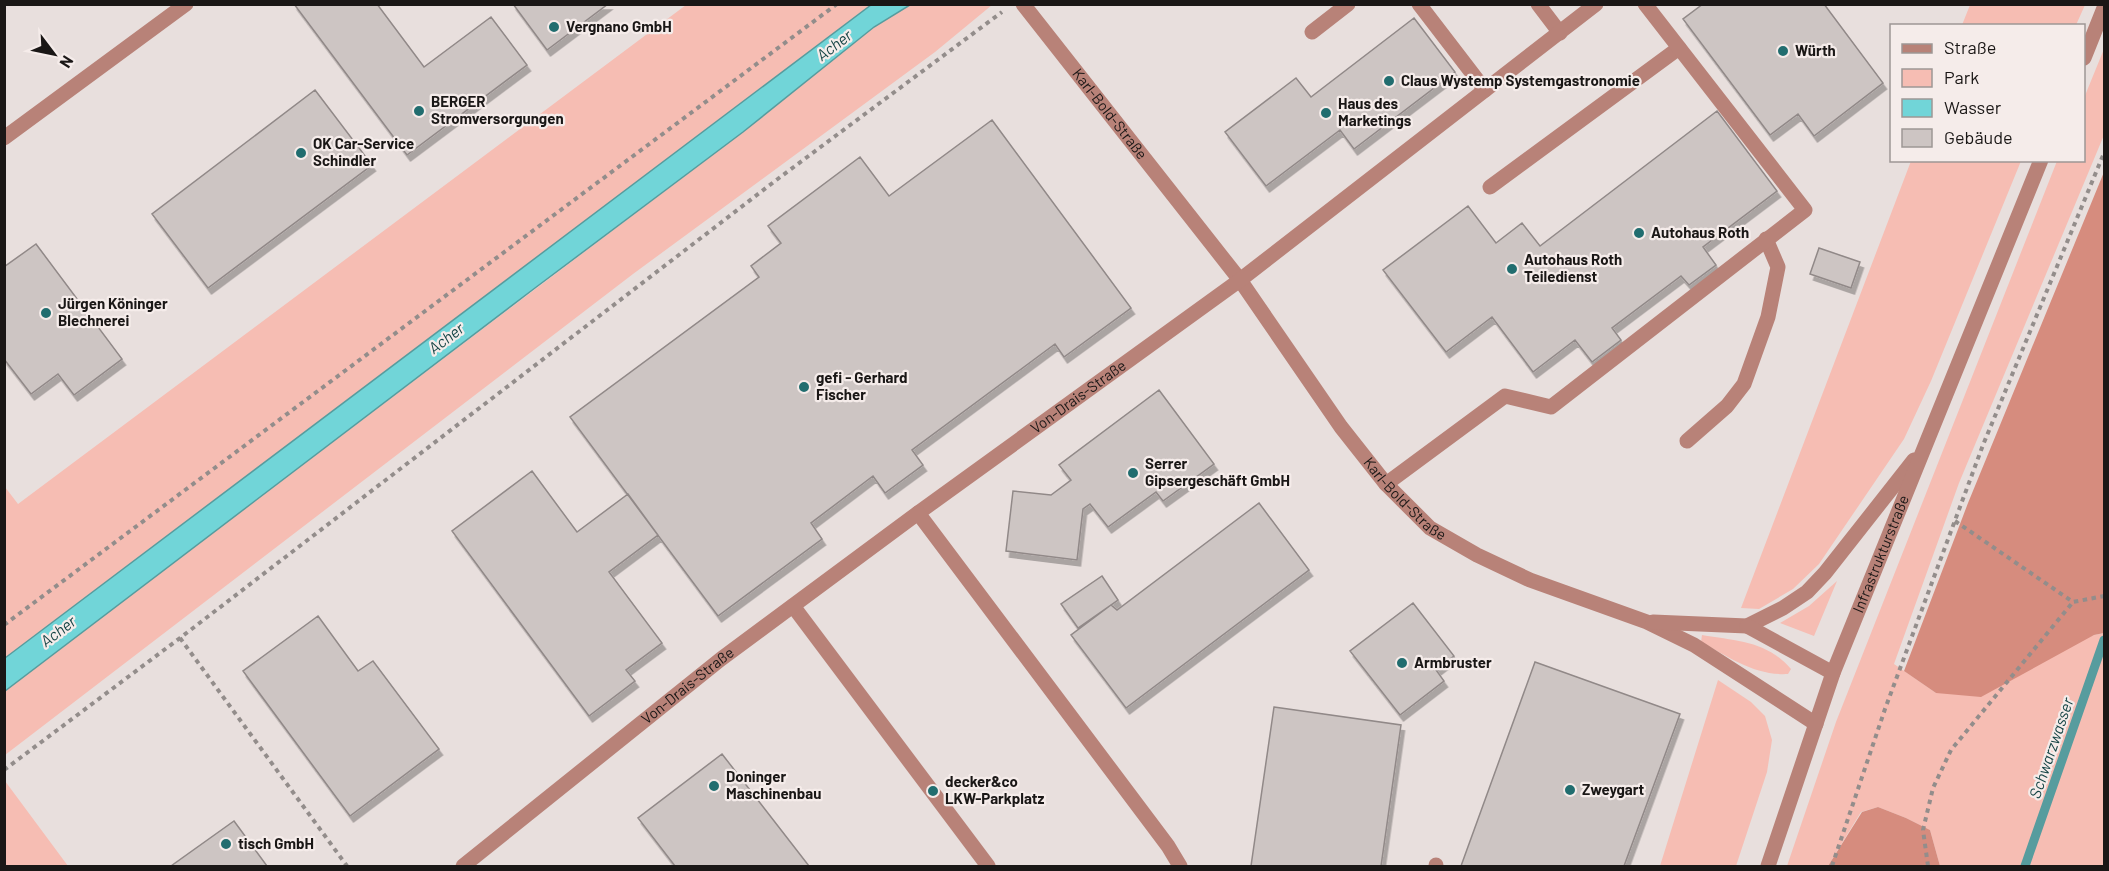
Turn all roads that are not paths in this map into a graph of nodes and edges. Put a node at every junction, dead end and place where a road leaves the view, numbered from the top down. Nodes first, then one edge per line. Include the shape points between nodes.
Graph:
1 (186, 4) edge
2 (1023, 4) edge
3 (1348, 4) edge
4 (1419, 4) edge
5 (1538, 4) edge
6 (1596, 4) edge
7 (1645, 4) edge
8 (2104, 8) edge
9 (1312, 32) dead end
10 (1560, 33) junction
11 (1679, 48) junction
12 (2085, 56) edge
13 (1485, 90) junction
14 (4, 138) edge
15 (2040, 162) edge
16 (1490, 187) dead end
17 (1766, 239) junction
18 (1240, 280) junction
19 (1688, 441) dead end
20 (1924, 447) junction
21 (1386, 484) junction
22 (918, 513) junction
23 (793, 606) junction
24 (1647, 622) junction
25 (1747, 626) junction
26 (1833, 673) junction
27 (1816, 724) junction
28 (463, 867) edge
29 (988, 867) edge
30 (1180, 867) edge
31 (1768, 867) edge

1 - 14 street
2 - 18 street, Karl-Bold-Straße
3 - 9 street
4 - 13 street
5 - 10 street
6 - 10 street
7 - 11 street
8 - 12 street
10 - 13 street
11 - 16 street
11 - 17 street via 1805,210
13 - 18 street
15 - 20 street, Infrastrukturstraße
17 - 19 street via 1778,267 1768,317 1744,384 1727,406
17 - 21 street via 1551,408 1505,396
18 - 21 street, Karl-Bold-Straße via 1341,427
18 - 22 street, Von-Drais-Straße
20 - 25 street via 1807,592
20 - 26 street, Infrastrukturstraße
21 - 24 street, Karl-Bold-Straße via 1430,528 1477,555 1530,580
22 - 23 street, Von-Drais-Straße
22 - 30 street
23 - 28 street, Von-Drais-Straße via 712,666
23 - 29 street
24 - 25 street
24 - 27 street via 1694,645
25 - 26 street
26 - 27 street, Infrastrukturstraße
27 - 31 street, Infrastrukturstraße

